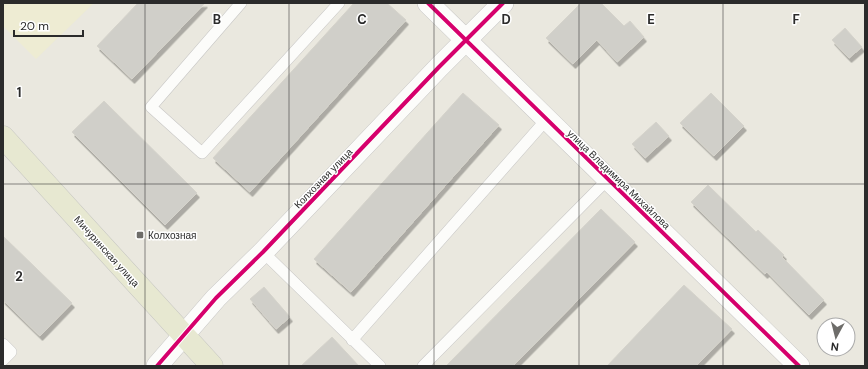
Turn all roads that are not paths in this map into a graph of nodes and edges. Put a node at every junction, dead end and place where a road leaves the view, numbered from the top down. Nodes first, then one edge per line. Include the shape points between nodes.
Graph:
1 (242, 3) edge
2 (338, 3) edge
3 (428, 3) edge
4 (503, 3) edge
5 (466, 41) junction
6 (546, 120) junction
7 (3, 137) edge
8 (608, 179) junction
9 (264, 252) junction
10 (184, 335) junction
11 (352, 340) junction
12 (3, 344) edge
13 (3, 360) edge
14 (157, 366) edge
15 (212, 366) edge
16 (380, 366) edge
17 (423, 366) edge
18 (799, 366) edge

1 - 2 lane via 151,107 202,153
3 - 5 street, улица Владимира Михайлова
4 - 5 street, Колхозная улица
5 - 6 street, улица Владимира Михайлова
5 - 9 street, Колхозная улица
6 - 8 street, улица Владимира Михайлова
6 - 11 lane
7 - 10 main road, Мичуринская улица
8 - 17 lane
8 - 18 street, улица Владимира Михайлова
9 - 10 street, Колхозная улица via 216,298
9 - 11 lane
10 - 14 street, Колхозная улица
10 - 15 main road, Мичуринская улица
11 - 16 lane
12 - 13 lane via 11,352

